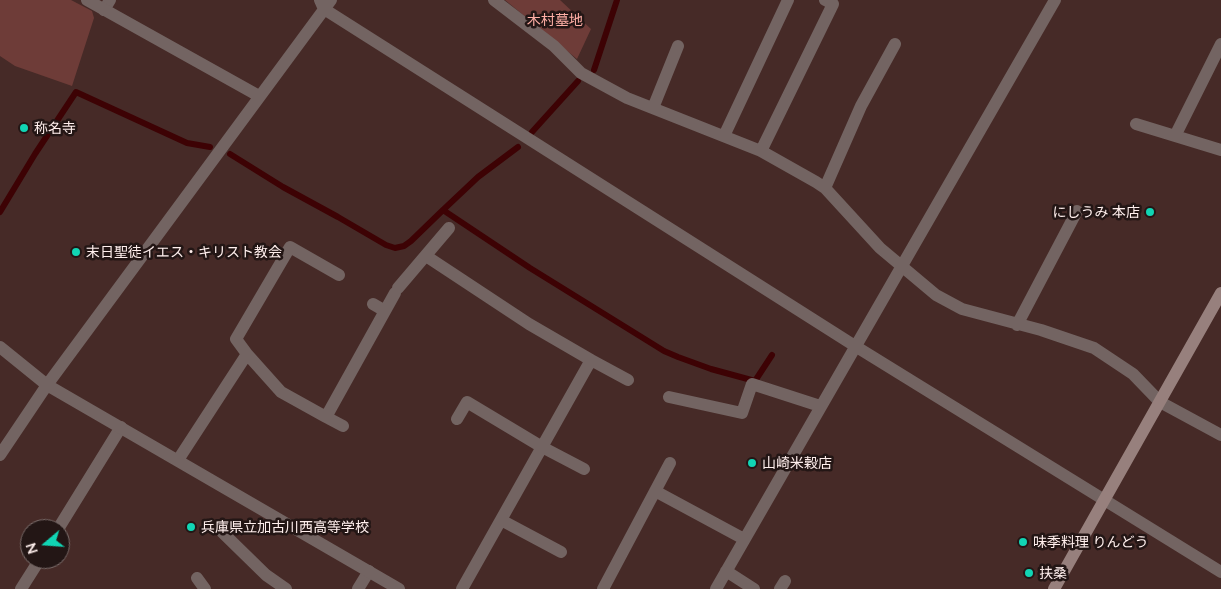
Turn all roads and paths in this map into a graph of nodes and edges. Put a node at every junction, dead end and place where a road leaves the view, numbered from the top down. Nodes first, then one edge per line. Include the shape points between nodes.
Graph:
1 (87, 0) edge
2 (494, 0) edge
3 (788, 0) edge
4 (824, 0) edge
5 (1051, 1) edge
6 (325, 3) edge
7 (107, 5) edge
8 (894, 44) dead end
9 (1221, 44) edge
10 (678, 46) dead end
11 (1216, 65) edge
12 (259, 96) junction
13 (653, 108) junction
14 (1136, 124) dead end
15 (724, 136) junction
16 (1175, 136) junction
17 (1221, 150) edge
18 (761, 151) junction
19 (825, 188) junction
20 (1077, 211) dead end
21 (449, 228) dead end
22 (426, 256) junction
23 (901, 265) junction
24 (339, 275) dead end
25 (1221, 294) edge
26 (373, 304) dead end
27 (386, 311) junction
28 (1017, 325) junction
29 (0, 346) edge
30 (855, 346) junction
31 (247, 354) junction
32 (591, 360) junction
33 (628, 380) dead end
34 (47, 385) junction
35 (669, 398) dead end
36 (1160, 402) junction
37 (820, 406) junction
38 (326, 417) junction
39 (457, 419) dead end
40 (120, 426) junction
41 (343, 426) dead end
42 (1221, 435) edge
43 (542, 447) junction
44 (1, 451) edge
45 (178, 460) junction
46 (670, 463) dead end
47 (584, 469) dead end
48 (655, 491) junction
49 (1106, 500) junction
50 (64, 519) edge
51 (500, 520) junction
52 (222, 532) dead end
53 (744, 539) junction
54 (561, 552) dead end
55 (34, 569) edge
56 (369, 571) junction
57 (726, 571) junction
58 (1221, 572) edge
59 (197, 578) dead end
60 (21, 589) edge
61 (205, 589) edge
62 (286, 589) edge
63 (358, 589) edge
64 (399, 589) edge
65 (462, 589) edge
66 (603, 589) edge
67 (716, 589) edge
68 (754, 589) edge
69 (1054, 589) edge

1 - 7 street
2 - 13 street via 554,46 581,73
3 - 15 street
4 - 18 street via 832,4
5 - 23 street
6 - 12 street
6 - 30 street
7 - 12 street
8 - 19 street via 861,106
9 - 11 street
10 - 13 street
11 - 16 street
12 - 34 street
13 - 15 street
14 - 16 street
15 - 18 street
16 - 17 street
18 - 19 street
19 - 23 street via 880,248
20 - 28 street
21 - 22 street
22 - 27 street via 396,291
22 - 32 street
23 - 28 street via 936,294 962,309
23 - 30 street
24 - 31 street via 290,247 236,339
25 - 36 street
26 - 27 street
27 - 38 street
28 - 36 street via 1094,348 1133,374
29 - 34 street
30 - 37 street
30 - 49 street
31 - 38 street via 281,392
31 - 45 street
32 - 33 street
32 - 43 street
34 - 40 street
34 - 44 street
35 - 37 street via 742,413 752,384
36 - 42 street
36 - 49 street
37 - 53 street
38 - 41 street
39 - 43 street via 467,402
40 - 45 street
40 - 50 street
43 - 47 street
43 - 51 street
45 - 56 street
46 - 48 street
48 - 53 street
48 - 66 street
49 - 58 street
49 - 69 street
51 - 54 street
51 - 65 street
52 - 62 street via 266,575
53 - 57 street
55 - 60 street
56 - 63 street
56 - 64 street
57 - 67 street
57 - 68 street
59 - 61 street

